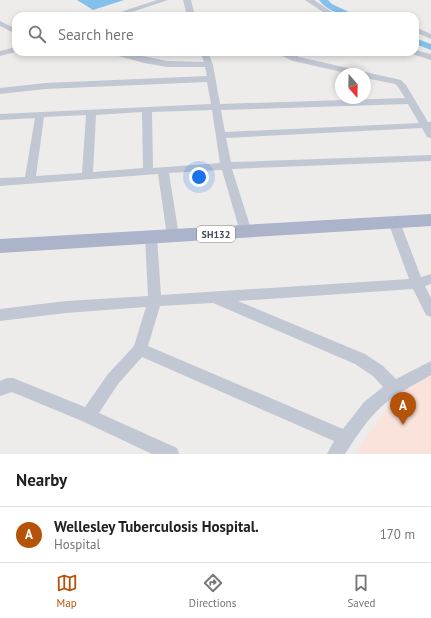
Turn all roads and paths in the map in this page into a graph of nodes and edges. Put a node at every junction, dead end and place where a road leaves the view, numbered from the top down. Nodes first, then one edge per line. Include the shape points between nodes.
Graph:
1 (164, 0) edge
2 (187, 0) edge
3 (309, 0) edge
4 (125, 12) edge
5 (190, 12) edge
6 (328, 12) edge
7 (0, 23) edge
8 (12, 30) edge
9 (419, 31) edge
10 (431, 37) edge
11 (12, 50) edge
12 (419, 53) edge
13 (0, 54) edge
14 (129, 56) edge
15 (206, 56) edge
16 (289, 56) edge
17 (431, 57) edge
18 (209, 65) junction
19 (337, 68) edge
20 (371, 76) edge
21 (210, 79) junction
22 (0, 90) edge
23 (410, 101) junction
24 (215, 108) junction
25 (147, 110) junction
26 (91, 112) junction
27 (40, 115) junction
28 (0, 117) edge
29 (429, 128) edge
30 (221, 135) junction
31 (431, 158) edge
32 (226, 166) junction
33 (163, 170) junction
34 (148, 172) junction
35 (87, 175) junction
36 (30, 179) junction
37 (0, 182) edge
38 (431, 220) edge
39 (394, 222) junction
40 (246, 232) junction
41 (173, 236) junction
42 (151, 237) junction
43 (0, 246) edge
44 (431, 279) edge
45 (417, 284) junction
46 (216, 298) junction
47 (155, 302) junction
48 (431, 311) edge
49 (0, 315) edge
50 (140, 349) junction
51 (431, 368) edge
52 (0, 389) edge
53 (395, 389) junction
54 (88, 416) junction
55 (346, 438) junction
56 (171, 454) edge
57 (335, 454) edge

1 - 4 street
2 - 5 street
3 - 6 street
7 - 8 street
9 - 10 street
11 - 13 street
12 - 17 street
14 - 18 street via 167,64
15 - 18 street
16 - 19 street
18 - 21 street
20 - 23 street via 398,82
21 - 22 street
21 - 24 street
23 - 24 street
23 - 29 street
24 - 25 street
24 - 30 street
25 - 26 street
25 - 34 street
26 - 27 street
26 - 35 street
27 - 28 street
27 - 36 street
29 - 30 street
30 - 32 street
31 - 32 street
32 - 33 street
32 - 40 street
33 - 34 street
33 - 41 street
34 - 35 street
35 - 36 street
36 - 37 street
38 - 39 main road, SH132
39 - 40 main road, SH132
39 - 45 street
40 - 41 main road, SH132
41 - 42 main road, SH132
42 - 43 main road, SH132
42 - 47 street
44 - 45 street
45 - 46 street
45 - 48 street
46 - 47 street
46 - 53 street via 360,359 378,371
47 - 49 street via 66,307
47 - 50 street
50 - 54 street via 113,380
50 - 55 street
51 - 53 street
52 - 54 street via 13,385
53 - 55 street via 376,402
54 - 56 street
55 - 57 street

